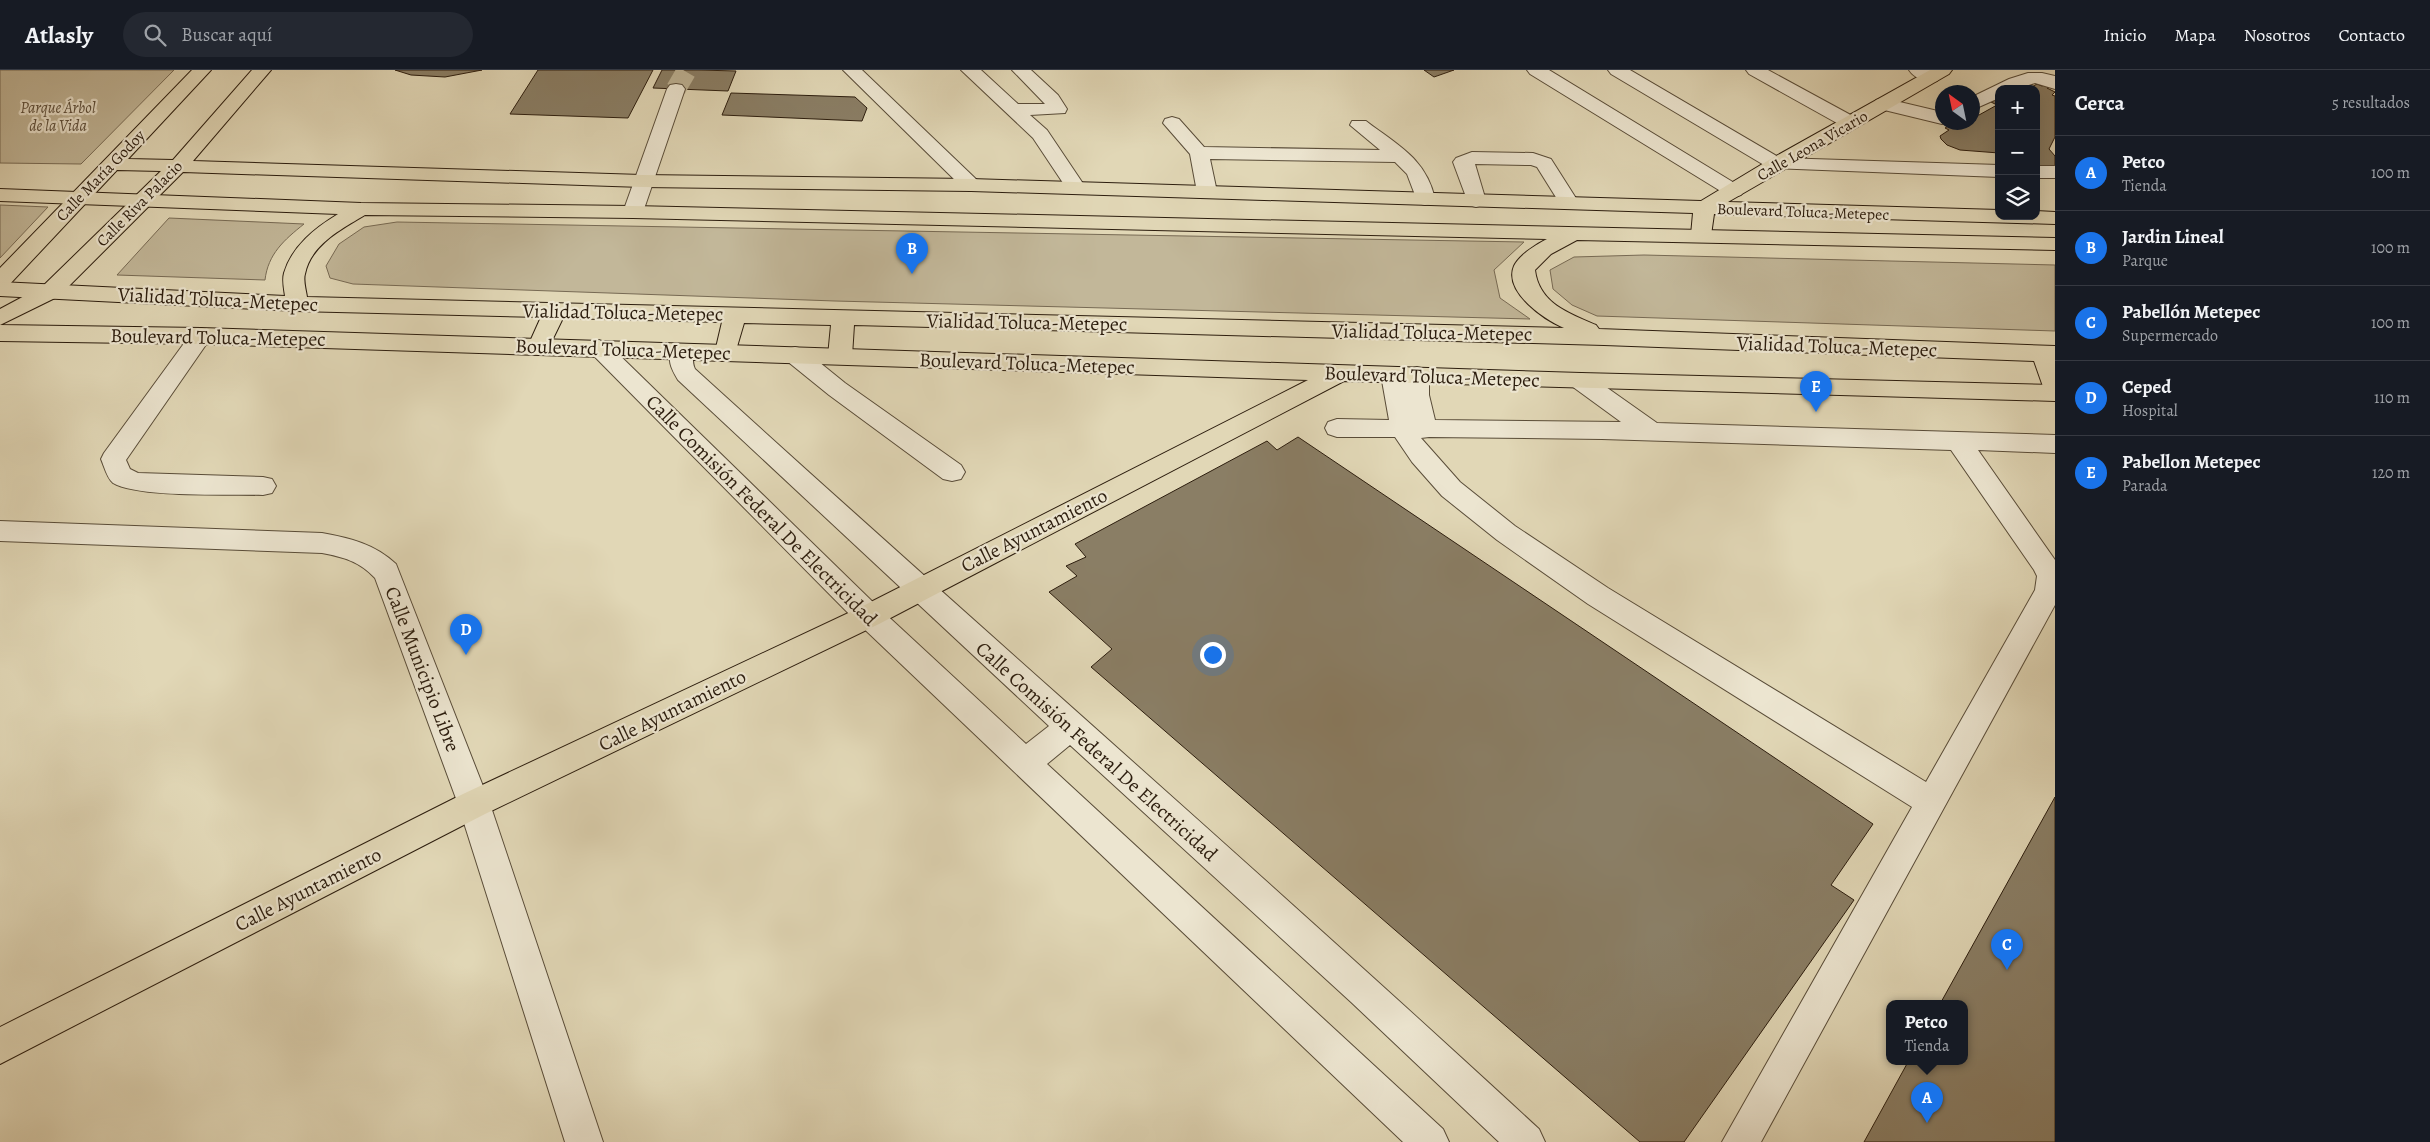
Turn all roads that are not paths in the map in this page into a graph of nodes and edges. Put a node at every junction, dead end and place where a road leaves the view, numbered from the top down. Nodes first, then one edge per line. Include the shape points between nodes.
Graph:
1 (202, 70) edge
2 (262, 70) edge
3 (852, 70) edge
4 (970, 70) edge
5 (1021, 70) edge
6 (1536, 70) edge
7 (1617, 70) edge
8 (1755, 70) edge
9 (1935, 71) edge
10 (2055, 84) edge
11 (2009, 85) edge
12 (676, 89) tunnel mouth
13 (1995, 93) edge
14 (1980, 101) edge
15 (1883, 104) junction
16 (1015, 110) junction
17 (1935, 116) edge
18 (1172, 123) dead end
19 (1850, 123) junction
20 (1359, 125) dead end
21 (1199, 153) junction
22 (1400, 156) junction
23 (111, 164) junction
24 (1776, 164) junction
25 (178, 166) junction
26 (1995, 171) edge
27 (2040, 172) edge
28 (2055, 172) edge
29 (642, 180) junction
30 (971, 185) junction
31 (1076, 188) junction
32 (1734, 191) junction
33 (1207, 192) junction
34 (0, 195) edge
35 (79, 197) junction
36 (1425, 199) junction
37 (141, 201) junction
38 (1476, 201) junction
39 (1569, 203) junction
40 (361, 208) junction
41 (1704, 208) junction
42 (632, 212) junction
43 (2055, 218) edge
44 (1576, 232) junction
45 (1701, 235) junction
46 (2055, 244) edge
47 (0, 281) edge
48 (0, 289) edge
49 (51, 291) junction
50 (296, 304) junction
51 (556, 310) junction
52 (735, 314) junction
53 (843, 317) junction
54 (0, 318) edge
55 (0, 333) edge
56 (201, 336) junction
57 (1604, 337) junction
58 (539, 346) junction
59 (599, 348) junction
60 (682, 352) junction
61 (726, 352) junction
62 (2049, 354) edge
63 (795, 355) junction
64 (840, 356) junction
65 (1343, 373) junction
66 (1392, 375) junction
67 (1417, 375) junction
68 (1581, 381) junction
69 (2055, 393) edge
70 (1337, 428) dead end
71 (1414, 430) junction
72 (1651, 431) junction
73 (1958, 441) junction
74 (2055, 444) edge
75 (952, 472) dead end
76 (263, 486) dead end
77 (0, 531) edge
78 (918, 589) junction
79 (869, 616) junction
80 (1069, 727) junction
81 (1026, 764) junction
82 (1930, 801) junction
83 (474, 804) junction
84 (0, 1046) edge
85 (584, 1142) edge
86 (1430, 1142) edge
87 (1526, 1142) edge
88 (1741, 1142) edge

1 - 23 main road, Calle María Godoy
2 - 25 main road, Calle Riva Palacio
3 - 30 street
4 - 16 street
5 - 16 street via 1058,109
6 - 32 street
7 - 24 street
8 - 19 street
9 - 15 main road, Calle Leona Vicario
10 - 11 street via 2038,77 2024,77
12 - 29 street
13 - 14 street
15 - 17 street
15 - 19 main road, Calle Leona Vicario
16 - 31 street via 1040,134
18 - 21 street
19 - 24 main road, Calle Leona Vicario
20 - 22 street
21 - 22 street
21 - 33 street
22 - 36 street via 1412,163 1420,177
23 - 25 main road, Boulevard Toluca-Metepec
23 - 35 main road, Calle María Godoy
24 - 26 street
24 - 32 main road, Calle Leona Vicario
25 - 29 main road, Boulevard Toluca-Metepec
25 - 37 main road, Calle Riva Palacio
27 - 28 street
29 - 30 main road, Boulevard Toluca-Metepec
29 - 42 street
30 - 31 main road, Boulevard Toluca-Metepec
31 - 33 main road, Boulevard Toluca-Metepec
32 - 41 main road, Calle Leona Vicario
33 - 36 main road, Boulevard Toluca-Metepec
34 - 35 main road
35 - 37 main road
35 - 47 main road, Calle María Godoy
36 - 38 main road, Boulevard Toluca-Metepec
37 - 40 main road
37 - 49 main road, Calle Riva Palacio
38 - 39 main road, Boulevard Toluca-Metepec
38 - 39 street via 1463,162 1472,158 1533,159 1544,162
39 - 41 main road, Boulevard Toluca-Metepec
40 - 42 main road
40 - 50 main road via 324,231 306,250 294,274
41 - 43 main road, Boulevard Toluca-Metepec
41 - 45 main road
42 - 44 main road
44 - 45 main road
44 - 57 main road via 1544,249 1524,268 1524,282 1530,295 1555,317
45 - 46 main road
48 - 49 main road, Vialidad Toluca-Metepec
49 - 50 main road, Vialidad Toluca-Metepec
49 - 54 main road, Calle Riva Palacio
50 - 51 main road, Vialidad Toluca-Metepec
51 - 52 main road, Vialidad Toluca-Metepec
51 - 58 main road
52 - 53 main road, Vialidad Toluca-Metepec
52 - 61 main road
53 - 57 main road, Vialidad Toluca-Metepec
53 - 64 main road
55 - 56 main road, Boulevard Toluca-Metepec
56 - 58 main road, Boulevard Toluca-Metepec
56 - 76 street via 113,459 120,476 135,482
57 - 62 main road, Vialidad Toluca-Metepec
58 - 59 main road, Boulevard Toluca-Metepec
59 - 60 main road, Boulevard Toluca-Metepec
59 - 79 street, Calle Comisión Federal De Electricidad
60 - 61 main road, Boulevard Toluca-Metepec
60 - 78 street, Calle Comisión Federal De Electricidad via 681,364 686,374
61 - 63 main road, Boulevard Toluca-Metepec
62 - 69 main road
63 - 64 main road, Boulevard Toluca-Metepec
63 - 75 street
64 - 65 main road, Boulevard Toluca-Metepec
65 - 66 main road, Boulevard Toluca-Metepec
65 - 78 main road, Calle Ayuntamiento
66 - 67 main road, Boulevard Toluca-Metepec
66 - 71 street
67 - 68 main road, Boulevard Toluca-Metepec
67 - 71 street
68 - 69 main road, Boulevard Toluca-Metepec
68 - 72 street
70 - 71 street
71 - 72 street
71 - 82 street via 1421,456 1446,484 1506,533 1598,596
72 - 73 street
73 - 74 street
73 - 82 street via 2050,576 2049,591
77 - 83 street, Calle Municipio Libre via 322,543 356,550 375,559 386,572
78 - 79 main road, Calle Ayuntamiento
78 - 80 street, Calle Comisión Federal De Electricidad
79 - 81 street, Calle Comisión Federal De Electricidad
79 - 83 main road, Calle Ayuntamiento
80 - 81 street
80 - 87 street, Calle Comisión Federal De Electricidad via 1363,990
81 - 86 street, Calle Comisión Federal De Electricidad
82 - 88 street
83 - 84 main road, Calle Ayuntamiento
83 - 85 street, Calle Municipio Libre

